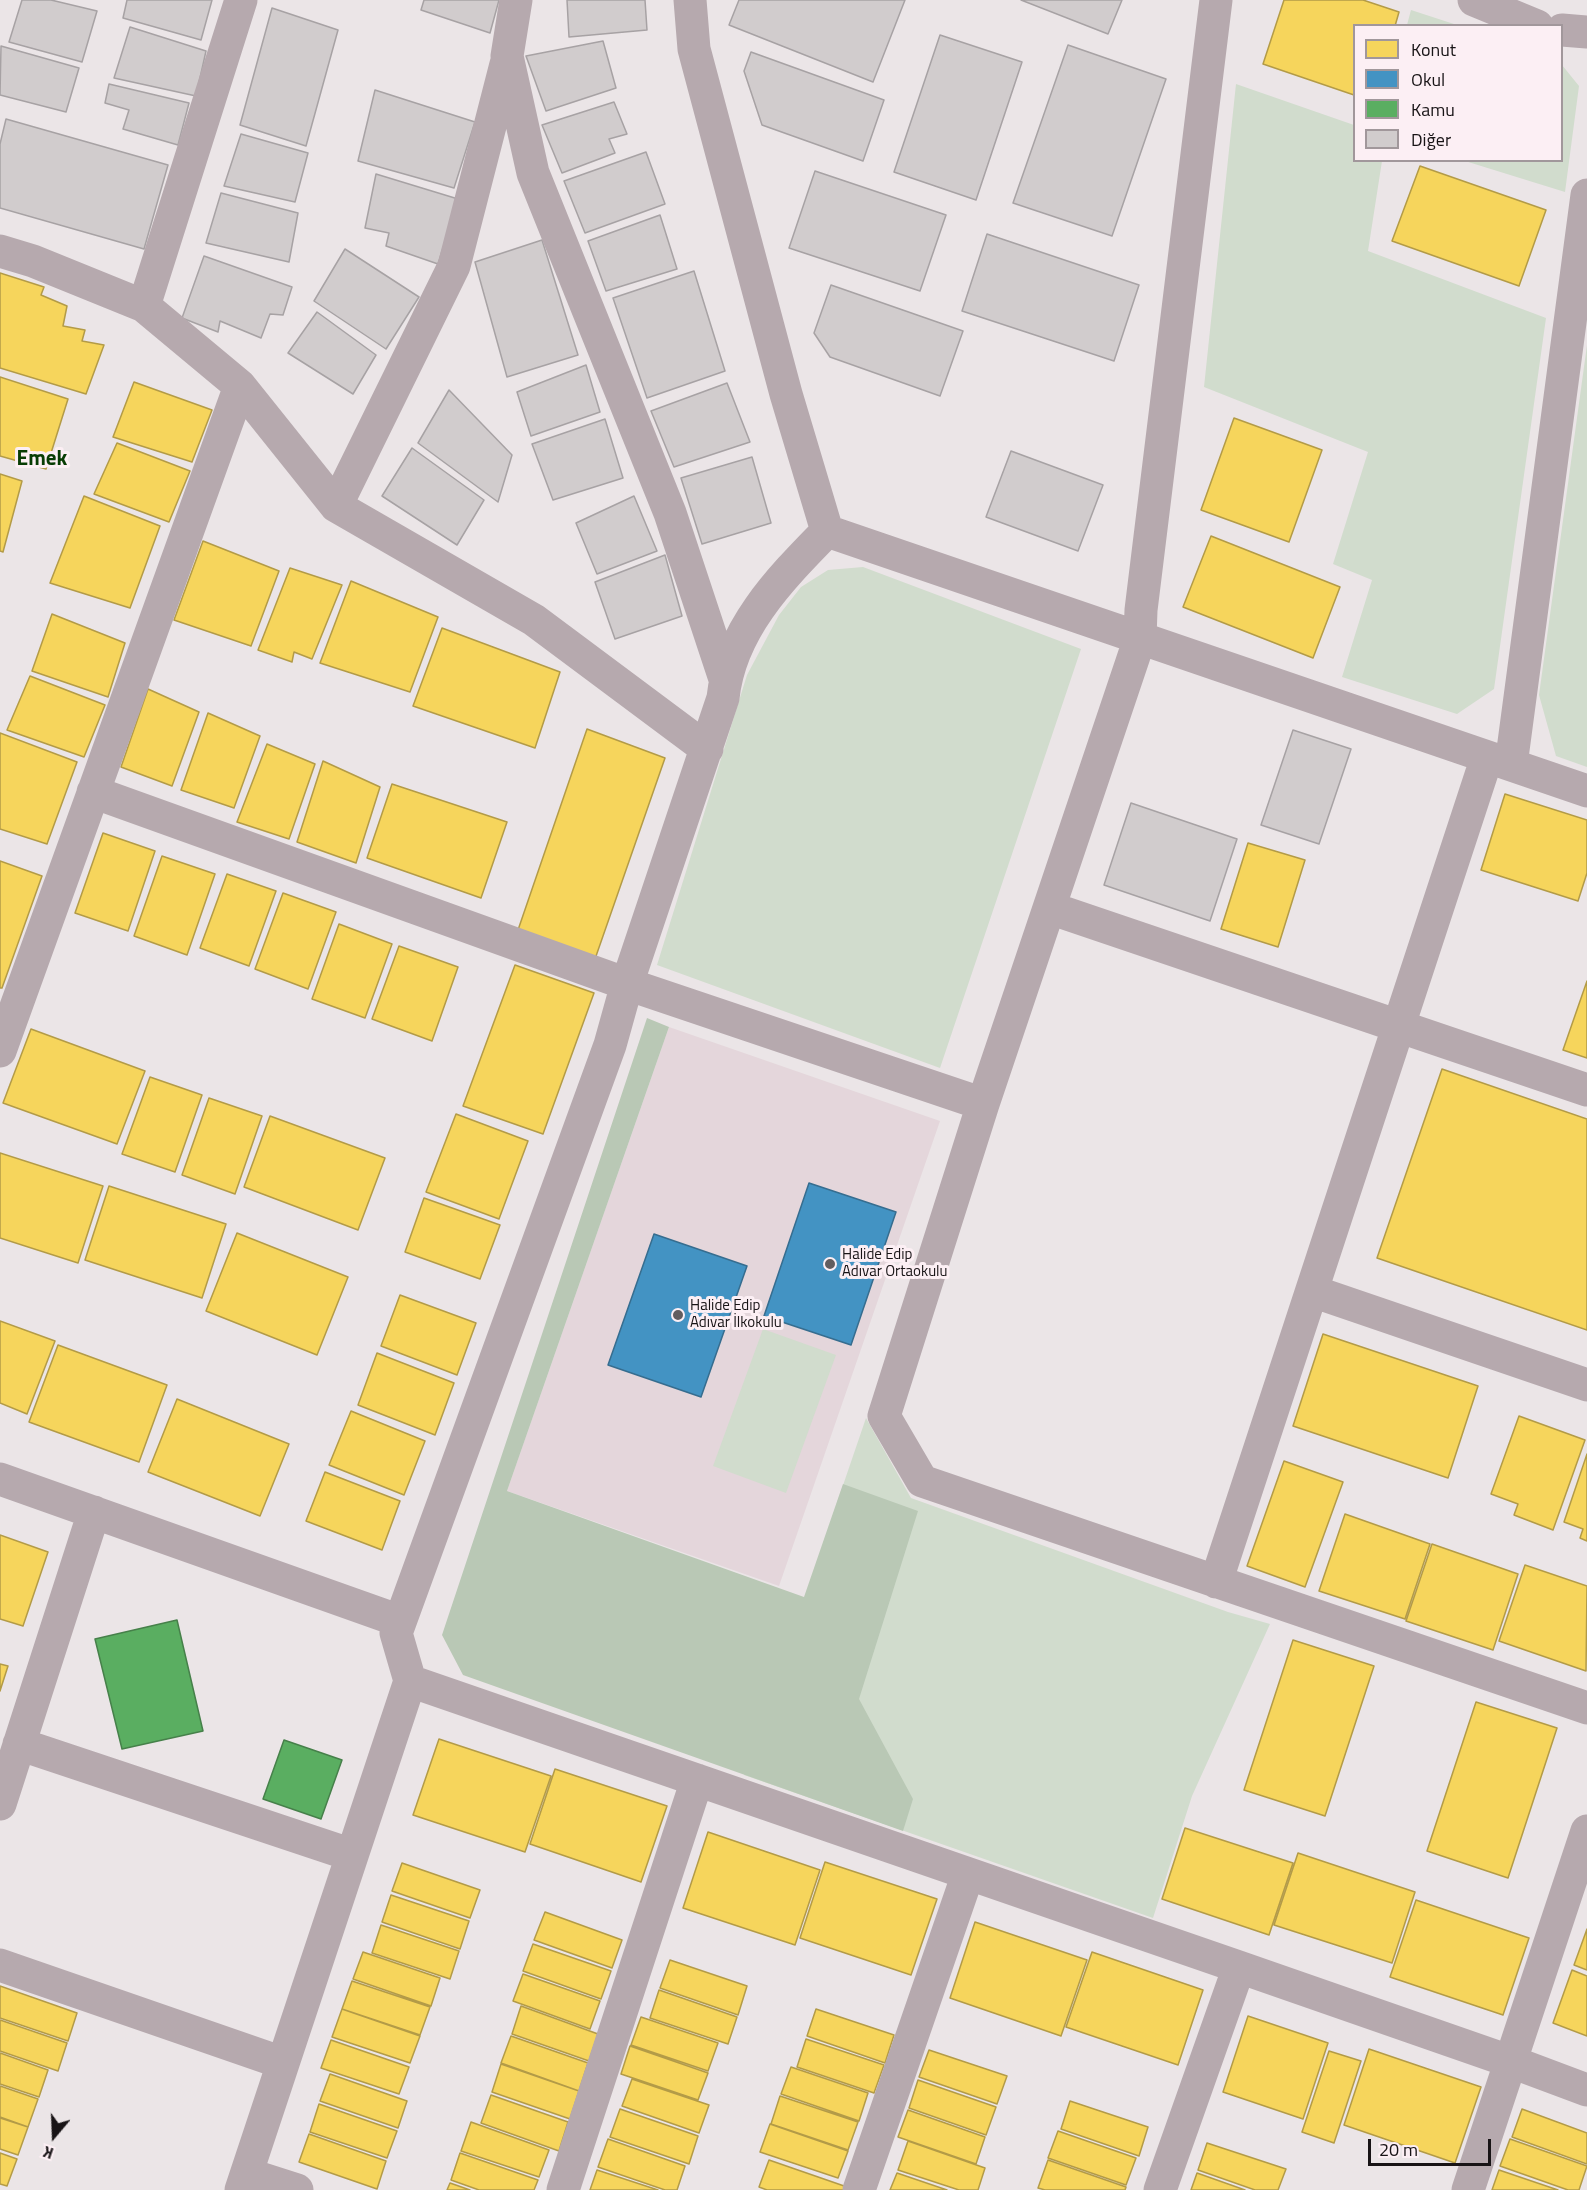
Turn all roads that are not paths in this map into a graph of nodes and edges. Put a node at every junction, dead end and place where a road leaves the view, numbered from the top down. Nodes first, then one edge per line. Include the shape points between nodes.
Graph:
1 (241, 0) edge
2 (516, 0) edge
3 (690, 0) edge
4 (1216, 0) edge
5 (1474, 0) edge
6 (1532, 24) edge
7 (1563, 30) edge
8 (1587, 32) edge
9 (507, 56) junction
10 (1587, 195) edge
11 (0, 251) edge
12 (144, 306) junction
13 (240, 386) junction
14 (336, 506) junction
15 (827, 531) junction
16 (1140, 638) junction
17 (725, 679) junction
18 (707, 749) junction
19 (1499, 760) junction
20 (1587, 791) edge
21 (93, 792) junction
22 (1050, 908) junction
23 (627, 984) junction
24 (1398, 1027) junction
25 (0, 1051) edge
26 (1587, 1090) edge
27 (983, 1104) junction
28 (1312, 1291) junction
29 (1587, 1385) edge
30 (0, 1479) edge
31 (94, 1512) junction
32 (1216, 1582) junction
33 (400, 1621) junction
34 (410, 1681) junction
35 (1587, 1707) edge
36 (19, 1744) junction
37 (697, 1780) junction
38 (0, 1804) edge
39 (1587, 1831) edge
40 (352, 1856) junction
41 (969, 1874) junction
42 (0, 1965) edge
43 (1239, 1967) junction
44 (1512, 2062) junction
45 (283, 2063) junction
46 (1587, 2090) edge
47 (244, 2182) edge
48 (297, 2190) edge
49 (563, 2190) edge
50 (859, 2190) edge
51 (1160, 2190) edge
52 (1468, 2190) edge

1 - 12 street
2 - 9 street
3 - 15 street via 694,49 786,394
4 - 16 street
5 - 6 street
7 - 8 street
9 - 14 street via 454,266
9 - 17 street via 533,174 670,513
10 - 19 street
11 - 12 street
12 - 13 street
13 - 14 street
13 - 21 street
14 - 18 street via 534,620
15 - 16 street
15 - 17 street via 780,579 744,628
16 - 19 street
16 - 22 street
17 - 18 street
18 - 23 street
19 - 20 street
19 - 24 street
21 - 23 street
21 - 25 street
22 - 24 street
22 - 27 street
23 - 27 street
23 - 33 street via 606,1056
24 - 26 street
24 - 28 street
27 - 32 street via 884,1416 922,1481
28 - 29 street
28 - 32 street
30 - 31 street
31 - 33 street
31 - 36 street
32 - 35 street
33 - 34 street via 396,1633
34 - 37 street
34 - 40 street
36 - 38 street
36 - 40 street
37 - 41 street
37 - 49 street
39 - 44 street
40 - 45 street
41 - 43 street
41 - 50 street
42 - 45 street
43 - 44 street
43 - 51 street
44 - 46 street
44 - 52 street
45 - 47 street
47 - 48 street

